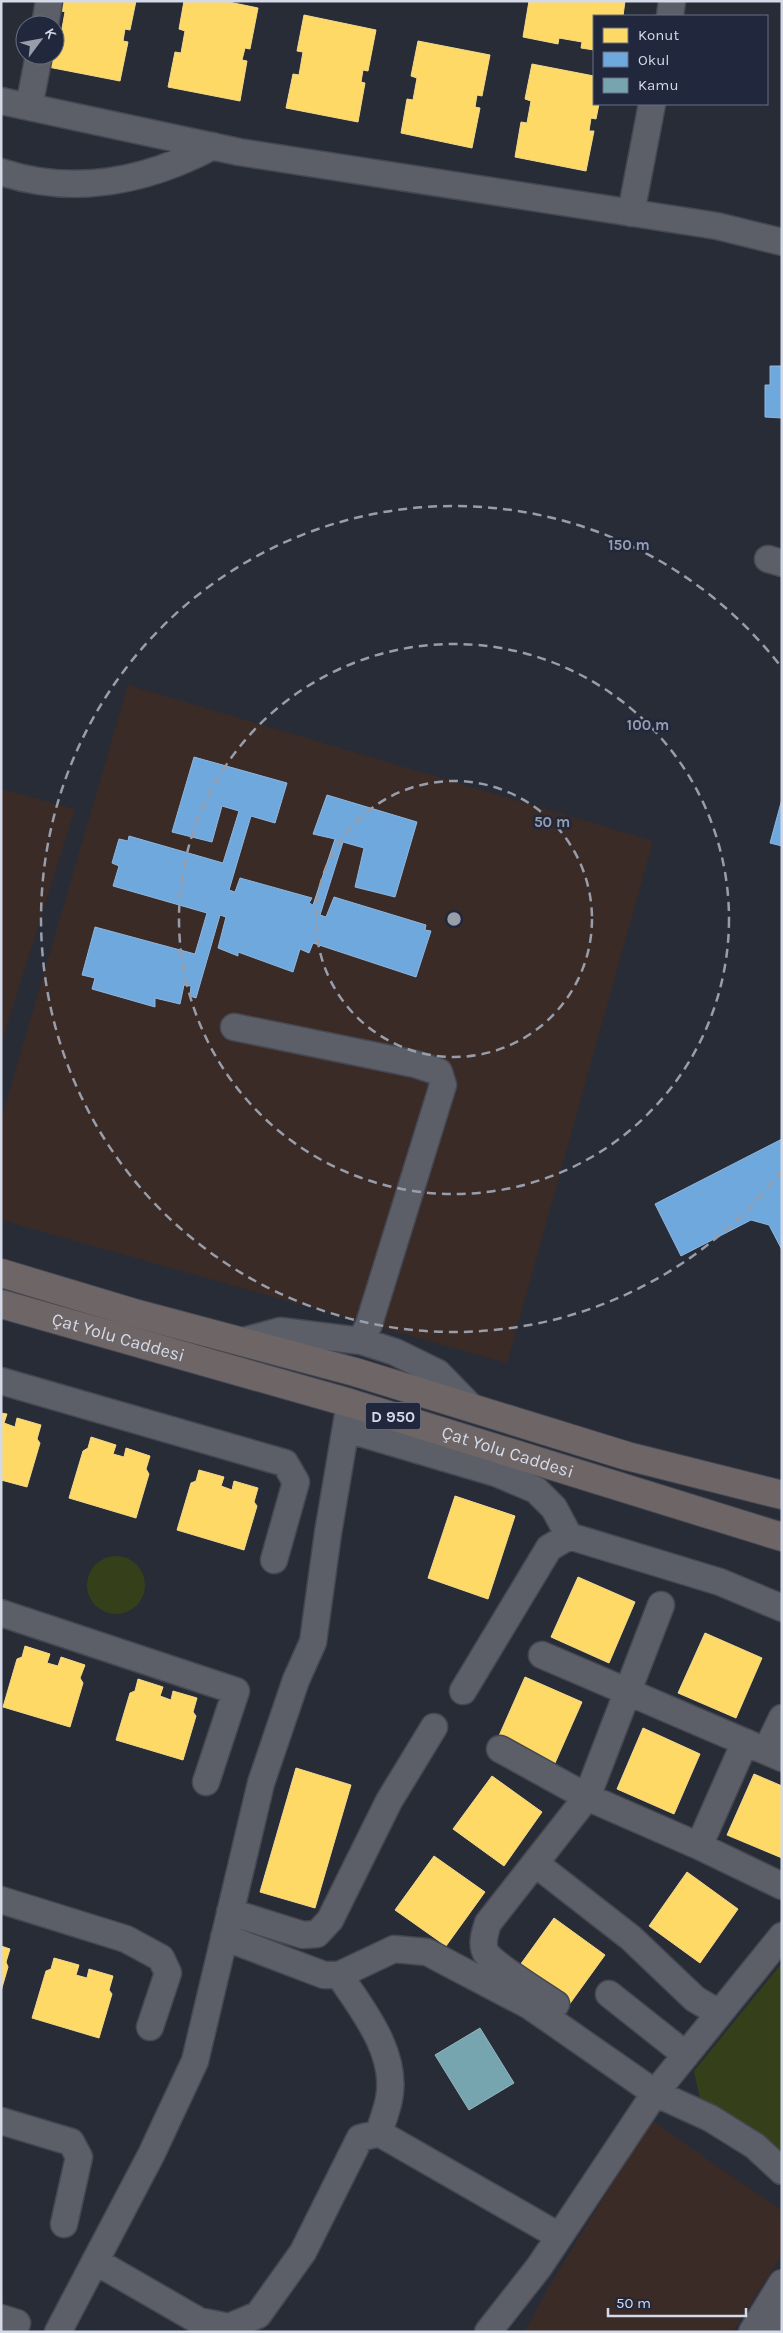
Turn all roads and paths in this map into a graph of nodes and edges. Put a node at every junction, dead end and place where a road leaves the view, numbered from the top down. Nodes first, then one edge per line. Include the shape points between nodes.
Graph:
1 (49, 1) edge
2 (672, 1) edge
3 (46, 15) edge
4 (670, 15) edge
5 (37, 65) edge
6 (1, 101) edge
7 (652, 105) edge
8 (29, 107) junction
9 (213, 146) junction
10 (1, 172) edge
11 (631, 213) junction
12 (782, 242) edge
13 (234, 1027) dead end
14 (1, 1273) edge
15 (1, 1304) edge
16 (361, 1341) junction
17 (240, 1342) junction
18 (1, 1381) edge
19 (472, 1408) junction
20 (348, 1416) junction
21 (782, 1495) edge
22 (569, 1536) junction
23 (782, 1537) edge
24 (274, 1560) dead end
25 (661, 1605) dead end
26 (782, 1608) edge
27 (1, 1613) edge
28 (542, 1655) dead end
29 (463, 1691) dead end
30 (628, 1691) junction
31 (782, 1718) edge
32 (434, 1727) dead end
33 (500, 1748) dead end
34 (764, 1750) edge
35 (206, 1782) dead end
36 (587, 1797) junction
37 (699, 1846) junction
38 (536, 1864) junction
39 (782, 1886) edge
40 (1, 1900) edge
41 (230, 1912) junction
42 (782, 1936) edge
43 (224, 1937) junction
44 (339, 1975) junction
45 (609, 1994) dead end
46 (719, 2013) junction
47 (575, 2018) dead end
48 (150, 2027) dead end
49 (686, 2055) junction
50 (654, 2094) junction
51 (1, 2122) edge
52 (378, 2133) junction
53 (782, 2171) edge
54 (64, 2224) dead end
55 (559, 2236) junction
56 (95, 2262) junction
57 (782, 2283) edge
58 (1, 2318) edge
59 (782, 2323) edge
60 (255, 2324) edge
61 (14, 2332) edge
62 (58, 2332) edge
63 (488, 2332) edge
64 (752, 2332) edge
65 (777, 2332) edge

1 - 3 street
2 - 4 street
5 - 8 street
6 - 8 street
7 - 11 street
8 - 9 street
9 - 10 street via 162,170 120,181 64,184
9 - 11 street
11 - 12 street via 717,226
13 - 16 street via 415,1064 439,1072 444,1085
14 - 17 highway, Çat Yolu Caddesi / D 950
15 - 20 highway, Çat Yolu Caddesi / D 950
16 - 17 street via 280,1331
16 - 19 street via 395,1352 438,1373
17 - 19 highway, Çat Yolu Caddesi / D 950 via 355,1372
18 - 24 street via 285,1463 296,1482
19 - 21 highway, Çat Yolu Caddesi / D 950 via 627,1456
20 - 22 street via 536,1490 554,1508
20 - 23 highway, Çat Yolu Caddesi / D 950
20 - 41 street via 313,1642 296,1680 261,1784
22 - 26 street via 720,1582
22 - 29 street via 549,1548
25 - 30 street
27 - 35 street via 236,1691
28 - 30 street
30 - 34 street
30 - 36 street
31 - 34 street
32 - 41 street via 389,1801 330,1920 317,1934 303,1935
33 - 36 street
34 - 37 street
36 - 37 street
36 - 38 street
37 - 39 street
38 - 46 street via 631,1938 695,1999
38 - 47 street via 488,1923 483,1938 486,1952
40 - 48 street via 126,1940 161,1958 168,1973
41 - 43 street
42 - 46 street
43 - 44 street via 324,1975
43 - 56 street via 195,2061
44 - 50 street via 394,1949 427,1952 530,2006
44 - 52 street via 369,2018 388,2064 389,2098
45 - 49 street
46 - 49 street
49 - 50 street
50 - 53 street via 710,2118 755,2146
50 - 55 street
51 - 54 street via 71,2142 78,2157
52 - 55 street
52 - 60 street via 360,2138 303,2252
55 - 63 street
56 - 60 street via 199,2321 229,2327
56 - 62 street
57 - 64 street
58 - 61 street via 17,2323
59 - 65 street

